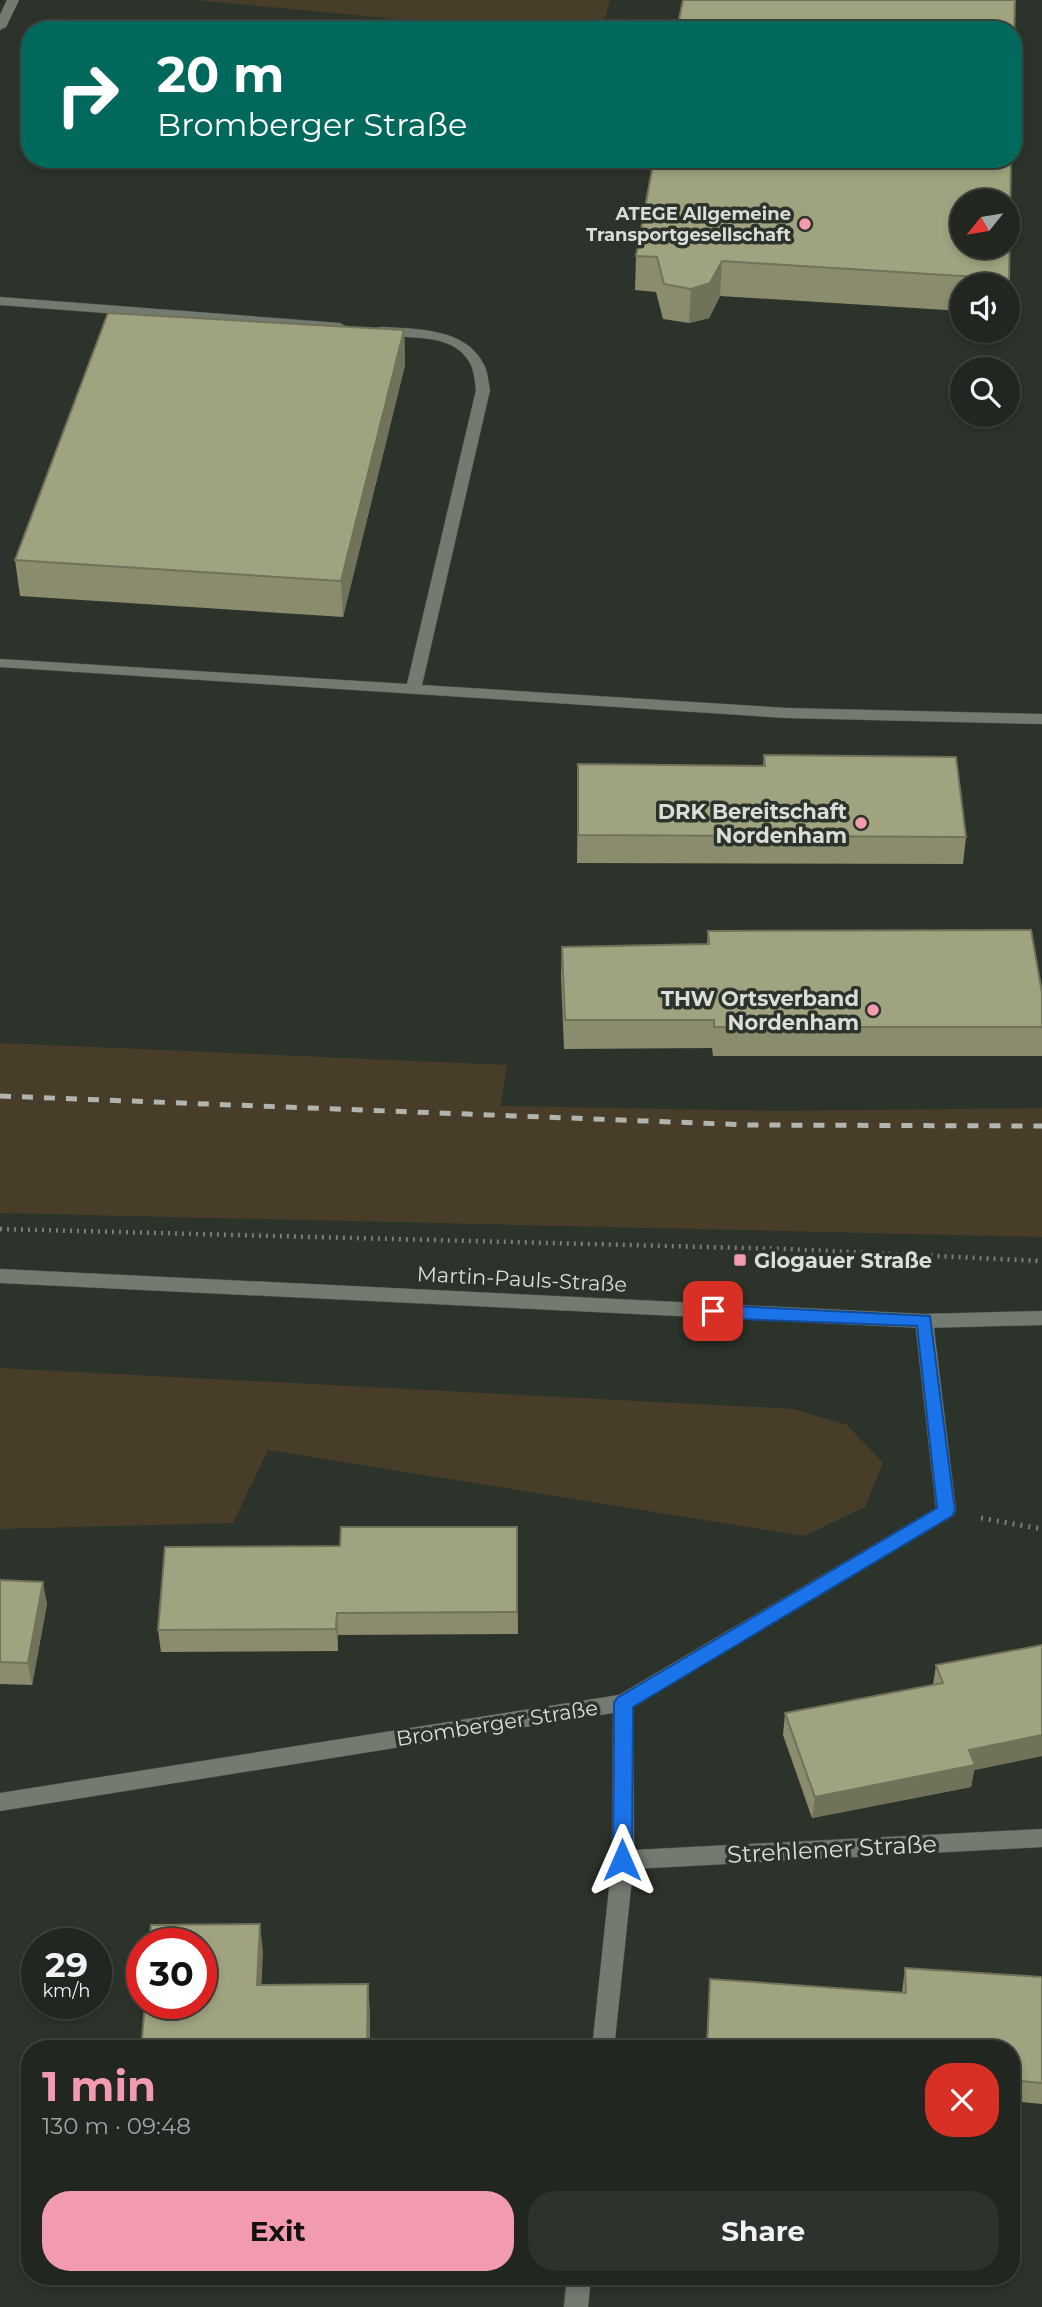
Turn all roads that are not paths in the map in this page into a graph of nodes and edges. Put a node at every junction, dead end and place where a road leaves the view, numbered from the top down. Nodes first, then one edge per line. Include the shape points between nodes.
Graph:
1 (13, 0) edge
2 (0, 27) edge
3 (0, 301) edge
4 (0, 663) edge
5 (414, 688) junction
6 (1042, 719) edge
7 (0, 1276) edge
8 (1042, 1318) edge
9 (924, 1321) junction
10 (623, 1703) junction
11 (0, 1802) edge
12 (1042, 1838) edge
13 (622, 1860) junction
14 (604, 2040) edge
15 (578, 2285) edge
16 (576, 2307) edge

1 - 2 street
3 - 5 street via 355,328 456,342 477,362 482,390
4 - 5 street
5 - 6 street via 787,713
7 - 9 street, Martin-Pauls-Straße
8 - 9 street, Martin-Pauls-Straße
9 - 10 street, Bromberger Straße via 946,1511
10 - 11 street, Bromberger Straße
10 - 13 street
12 - 13 street, Strehlener Straße
13 - 14 street
15 - 16 street

